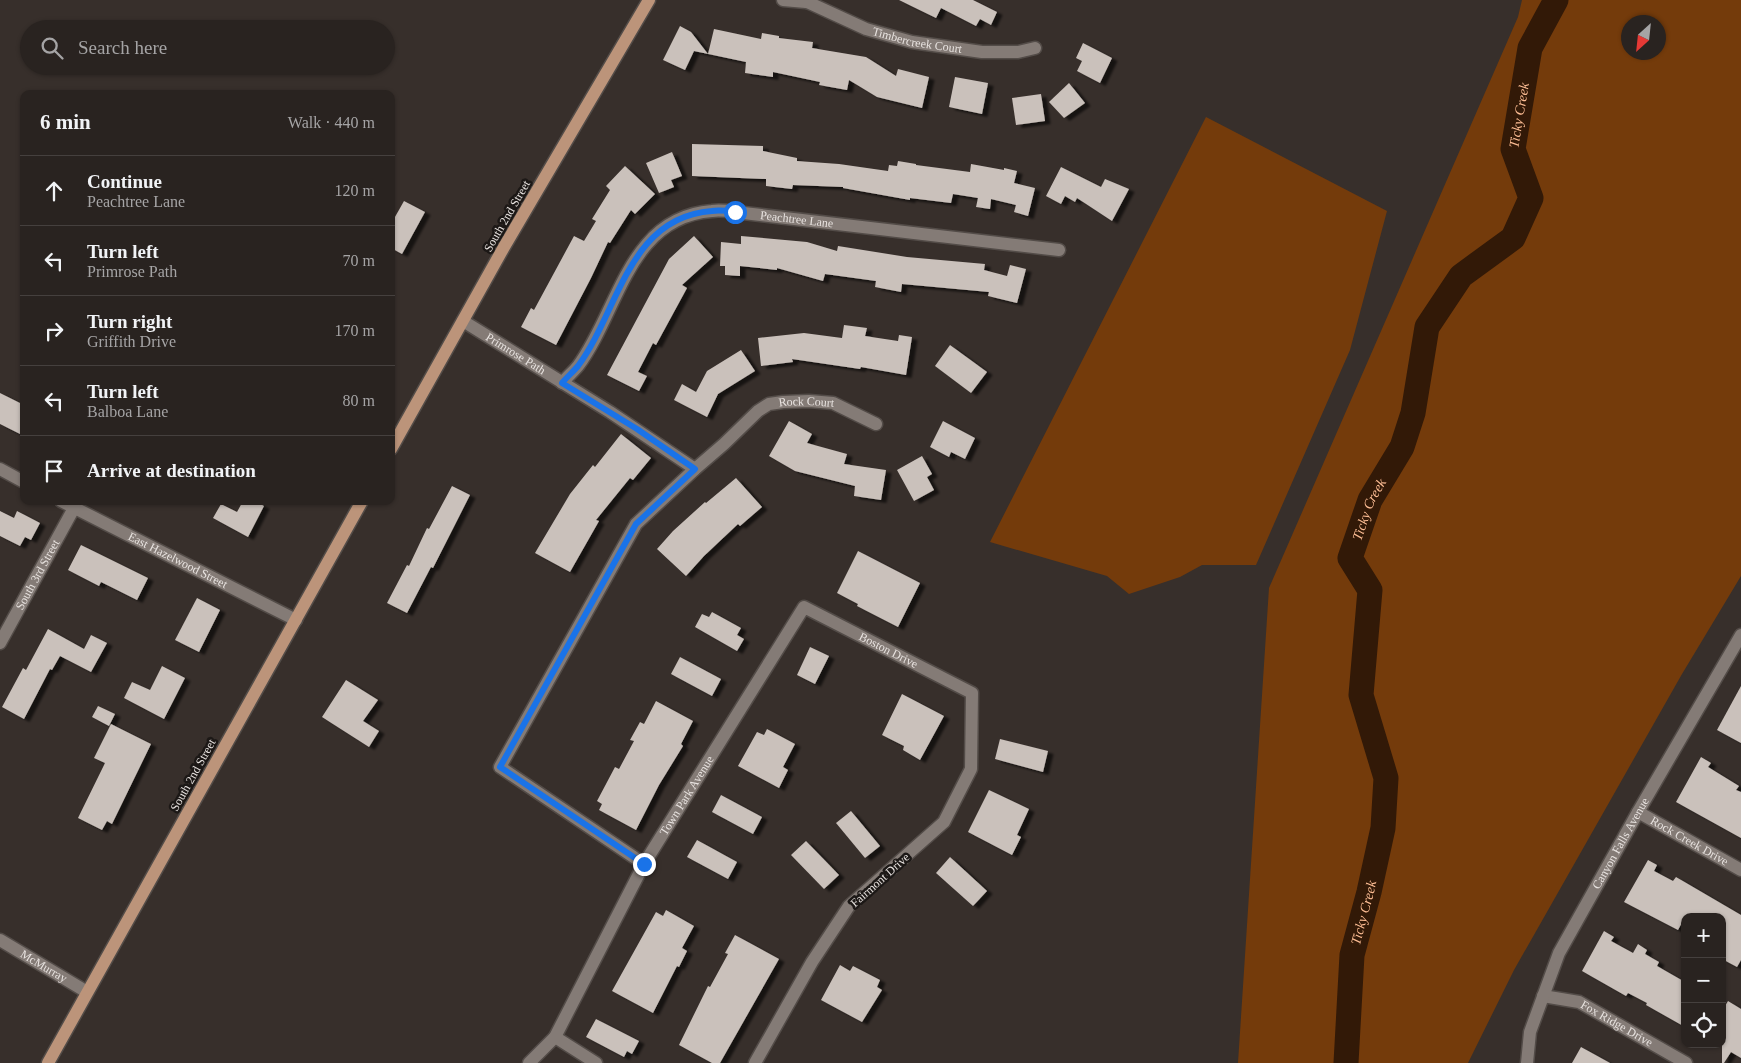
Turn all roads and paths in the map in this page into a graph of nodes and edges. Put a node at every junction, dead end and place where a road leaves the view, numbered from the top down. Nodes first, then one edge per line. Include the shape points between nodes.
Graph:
1 (649, 0) edge
2 (783, 0) edge
3 (805, 1) edge
4 (1035, 48) dead end
5 (1059, 250) dead end
6 (463, 321) junction
7 (562, 383) junction
8 (876, 424) dead end
9 (395, 442) edge
10 (0, 469) edge
11 (695, 469) junction
12 (20, 480) edge
13 (68, 505) edge
14 (360, 505) edge
15 (74, 508) junction
16 (804, 607) joint
17 (296, 620) junction
18 (0, 643) edge
19 (1739, 643) edge
20 (972, 693) joint
21 (1638, 812) junction
22 (644, 864) junction
23 (1741, 870) edge
24 (0, 940) edge
25 (87, 992) junction
26 (1543, 996) junction
27 (555, 1037) junction
28 (48, 1063) edge
29 (529, 1063) edge
30 (596, 1063) edge
31 (756, 1063) edge
32 (1527, 1063) edge
33 (1686, 1063) edge

1 - 6 main road, South 2nd Street
2 - 3 street, Timbercreek Court
3 - 4 street, Timbercreek Court via 866,29 912,42 982,52 1018,52
5 - 7 street, Peachtree Lane via 735,212 696,214 667,226 643,247 578,366
6 - 7 street, Primrose Path
6 - 9 main road, South 2nd Street
7 - 11 street, Primrose Path
8 - 11 street, Rock Court via 833,403 769,404
10 - 12 street
11 - 22 street, Rock Court via 636,524 500,767
13 - 15 street, East Hazelwood Street
14 - 17 main road, South 2nd Street
15 - 17 street, East Hazelwood Street
15 - 18 street, South 3rd Street
16 - 20 street, Boston Drive
16 - 22 street, Town Park Avenue
17 - 25 main road, South 2nd Street
19 - 21 street, Canyon Falls Avenue
20 - 31 street, Fairmont Drive via 971,769 944,822 849,906 812,962
21 - 23 street, Rock Creek Drive
21 - 26 street, Canyon Falls Avenue via 1559,953
22 - 27 street, Town Park Avenue
24 - 25 street, McMurray
25 - 28 main road, South 2nd Street
26 - 32 street, Canyon Falls Avenue via 1530,1032
26 - 33 street, Fox Ridge Drive via 1579,1002
27 - 29 street, Town Park Avenue
27 - 30 street

